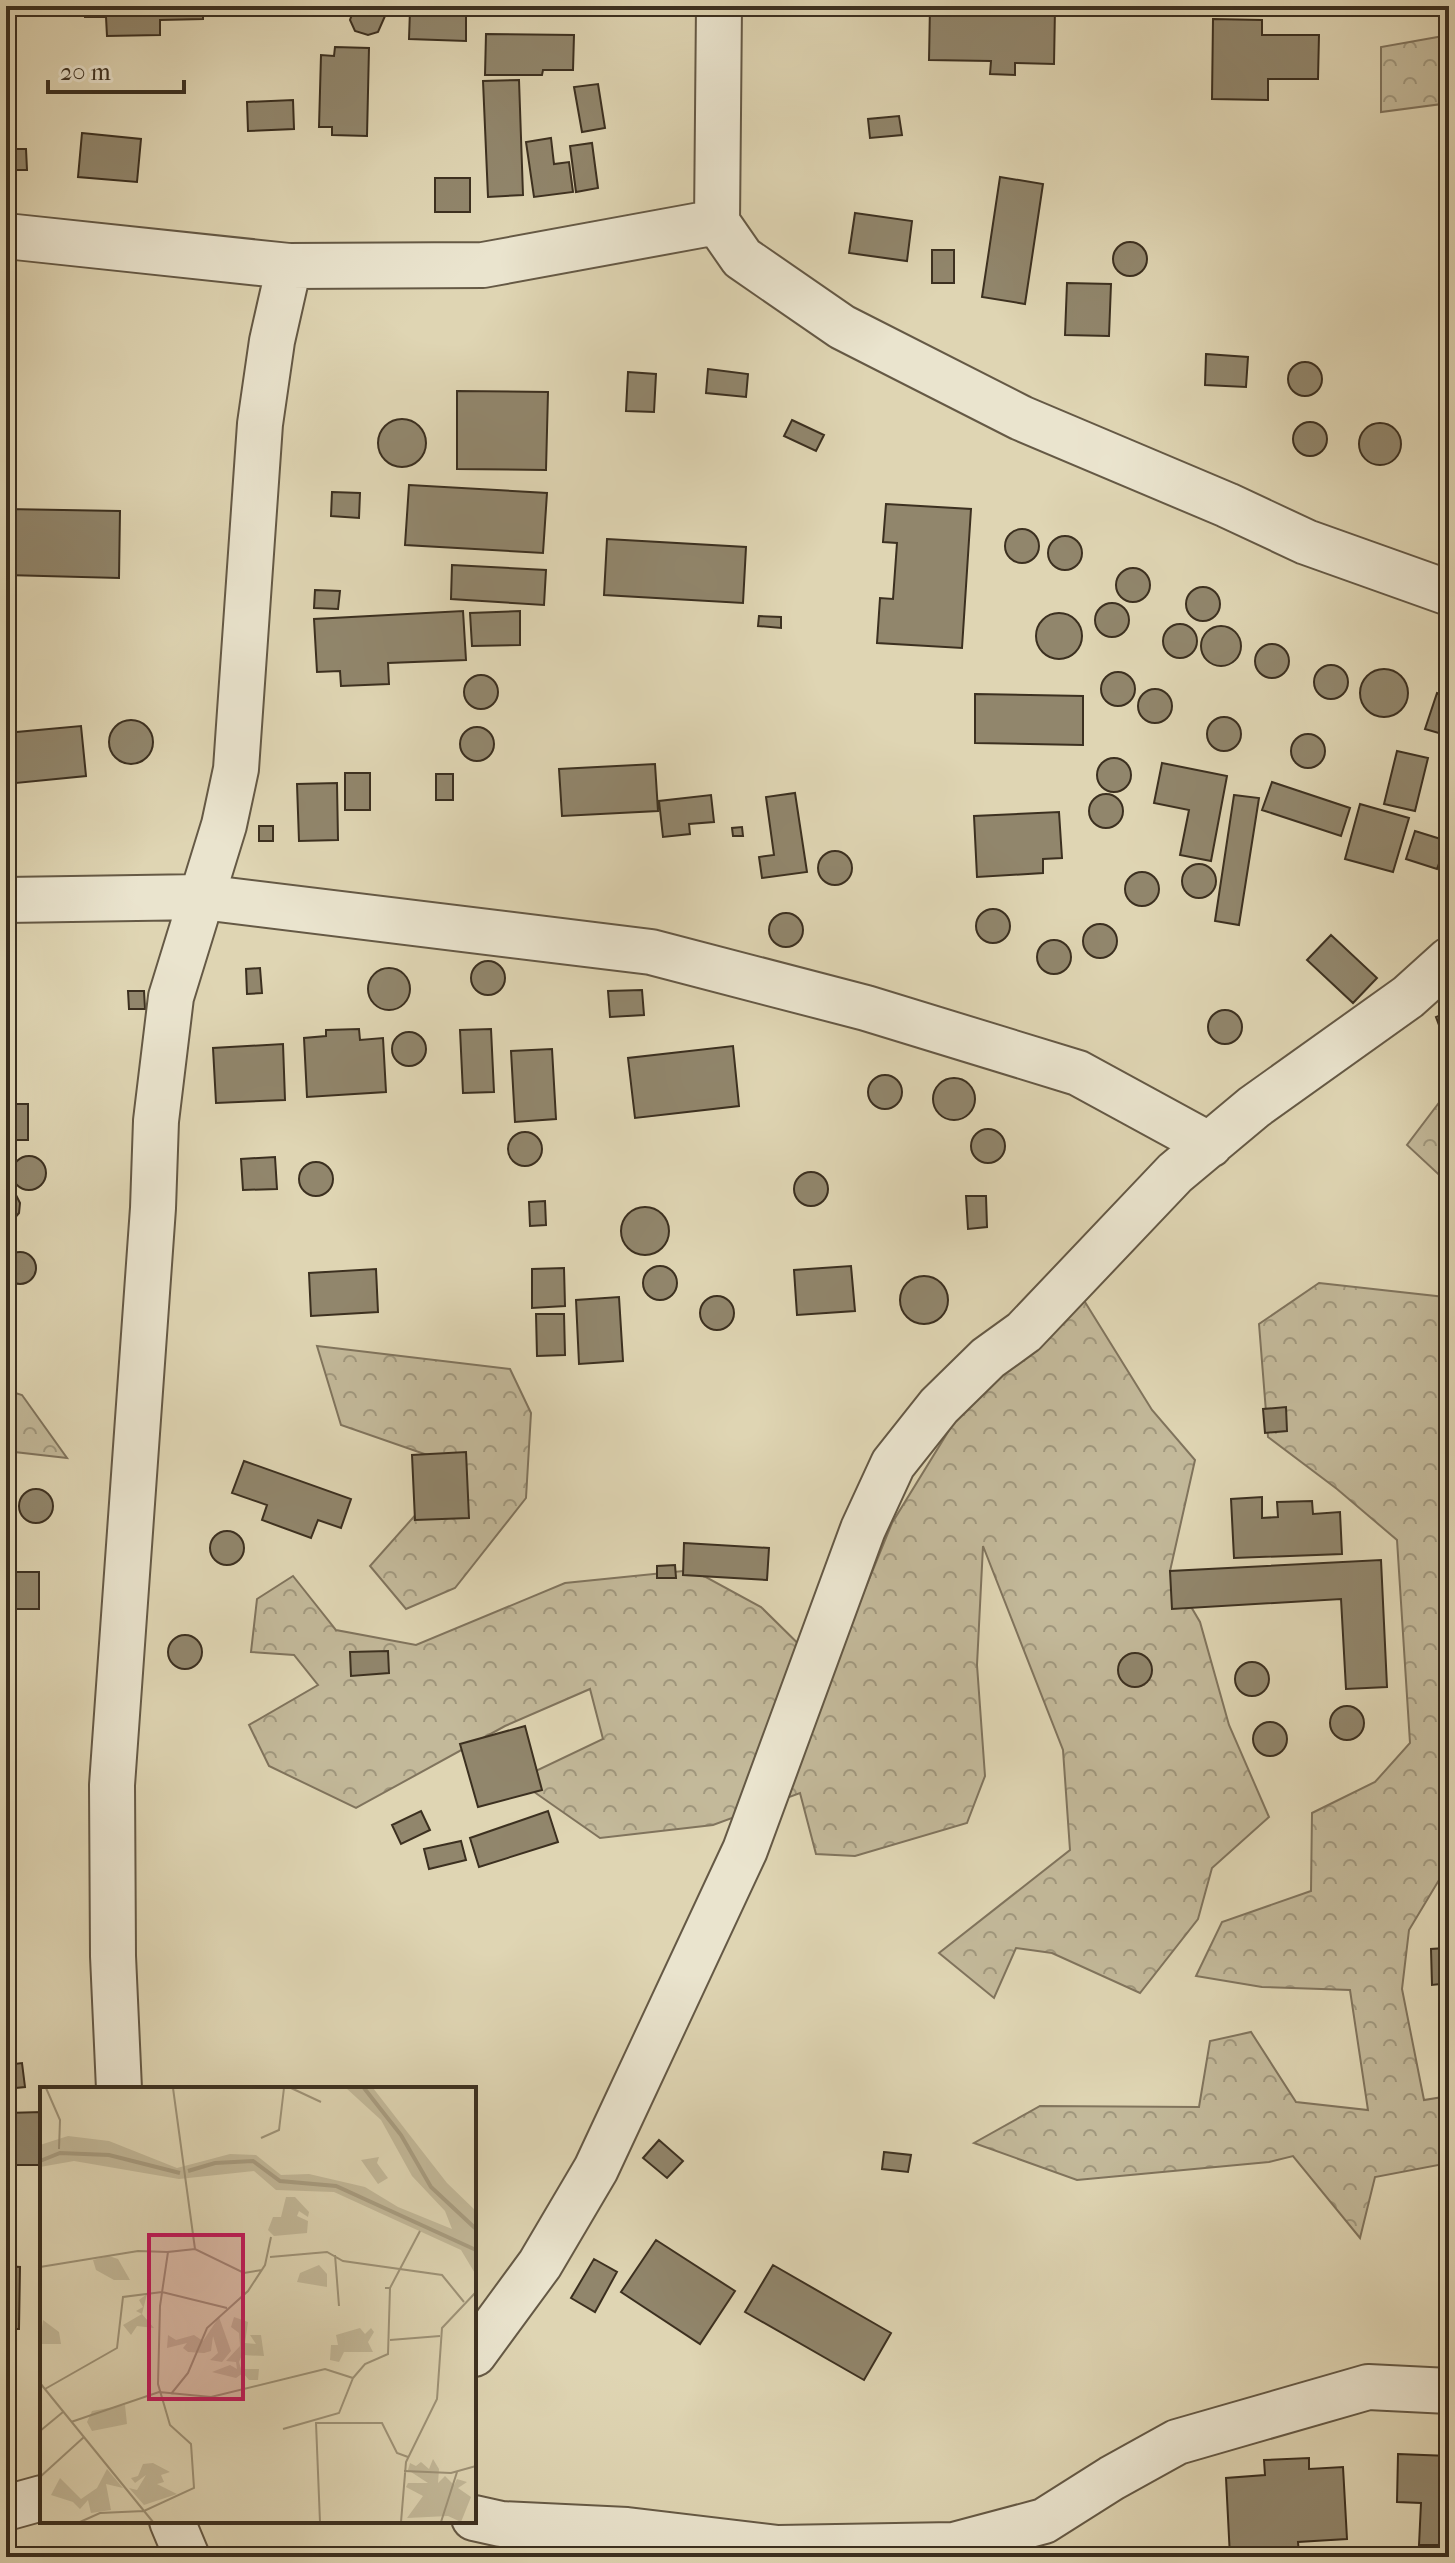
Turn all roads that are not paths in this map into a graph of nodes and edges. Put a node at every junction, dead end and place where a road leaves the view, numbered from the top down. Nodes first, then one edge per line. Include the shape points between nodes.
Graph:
1 (719, 6) edge
2 (717, 222) junction
3 (6, 236) edge
4 (289, 266) junction
5 (1449, 593) edge
6 (202, 897) junction
7 (6, 900) edge
8 (1449, 960) edge
9 (1210, 1145) junction
10 (119, 2087) edge
11 (476, 2351) edge
12 (1449, 2391) edge
13 (40, 2499) edge
14 (6, 2508) edge
15 (476, 2518) edge
16 (173, 2523) edge
17 (187, 2557) edge

1 - 2 street
2 - 4 street via 483,265
2 - 5 street via 742,258 842,327 1021,418 1306,542
3 - 4 street
4 - 6 street via 260,424 236,769
6 - 7 street
6 - 9 street via 651,952 866,1008 1078,1073
6 - 10 street via 171,997 156,1121 112,1785
8 - 9 street via 1408,997 1254,1107
9 - 11 street via 1175,1173 1024,1332 988,1358 939,1406 893,1464 863,1529 745,1850 596,2169 540,2264
12 - 15 street via 1368,2387 1177,2442 1044,2521 954,2545 778,2548
13 - 14 street
16 - 17 street

